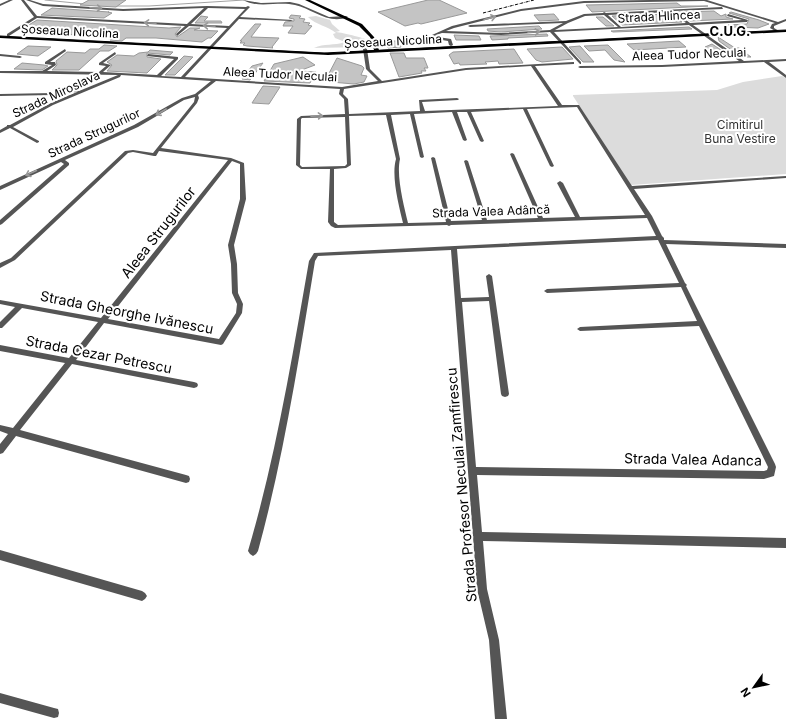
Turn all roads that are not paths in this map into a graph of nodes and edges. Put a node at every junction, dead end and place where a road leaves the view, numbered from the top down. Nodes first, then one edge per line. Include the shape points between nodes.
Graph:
1 (12, 0) edge
2 (22, 0) edge
3 (27, 0) edge
4 (244, 0) edge
5 (304, 0) edge
6 (307, 0) edge
7 (253, 4) junction
8 (0, 5) edge
9 (43, 5) junction
10 (207, 7) junction
11 (320, 7) junction
12 (247, 8) junction
13 (728, 8) junction
14 (29, 9) junction
15 (123, 10) junction
16 (670, 10) junction
17 (118, 13) dead end
18 (604, 14) junction
19 (728, 15) dead end
20 (36, 17) junction
21 (113, 17) dead end
22 (344, 17) junction
23 (239, 18) junction
24 (107, 20) junction
25 (291, 20) dead end
26 (786, 20) edge
27 (567, 22) junction
28 (778, 23) junction
29 (688, 24) junction
30 (188, 25) junction
31 (230, 27) junction
32 (453, 27) junction
33 (621, 28) junction
34 (786, 29) edge
35 (775, 30) junction
36 (552, 31) junction
37 (439, 32) junction
38 (703, 34) junction
39 (177, 35) dead end
40 (0, 36) edge
41 (8, 36) junction
42 (559, 41) junction
43 (0, 42) edge
44 (450, 45) junction
45 (211, 47) junction
46 (65, 50) dead end
47 (374, 50) junction
48 (365, 51) junction
49 (115, 53) dead end
50 (0, 55) edge
51 (148, 55) dead end
52 (20, 57) dead end
53 (786, 60) edge
54 (765, 61) junction
55 (742, 62) junction
56 (577, 64) junction
57 (532, 65) junction
58 (0, 72) edge
59 (43, 72) junction
60 (100, 74) junction
61 (121, 75) junction
62 (157, 77) junction
63 (786, 77) edge
64 (182, 78) junction
65 (214, 81) junction
66 (381, 82) junction
67 (342, 88) junction
68 (81, 91) junction
69 (0, 95) edge
70 (196, 95) junction
71 (457, 99) dead end
72 (560, 106) junction
73 (524, 108) junction
74 (454, 111) junction
75 (469, 111) junction
76 (412, 113) junction
77 (422, 113) junction
78 (388, 114) junction
79 (346, 115) junction
80 (9, 126) junction
81 (0, 132) edge
82 (465, 140) dead end
83 (482, 141) dead end
84 (37, 142) dead end
85 (158, 149) junction
86 (512, 154) dead end
87 (422, 157) dead end
88 (433, 158) dead end
89 (231, 159) junction
90 (61, 160) junction
91 (466, 160) dead end
92 (552, 166) dead end
93 (332, 168) junction
94 (786, 177) edge
95 (560, 183) dead end
96 (0, 188) edge
97 (632, 188) junction
98 (649, 216) junction
99 (578, 218) junction
100 (541, 220) junction
101 (485, 222) junction
102 (0, 223) edge
103 (449, 224) junction
104 (406, 225) junction
105 (662, 240) junction
106 (786, 246) edge
107 (454, 247) junction
108 (0, 266) edge
109 (489, 276) dead end
110 (684, 285) junction
111 (547, 291) dead end
112 (493, 299) junction
113 (458, 300) junction
114 (0, 302) edge
115 (21, 305) junction
116 (102, 320) junction
117 (702, 323) junction
118 (0, 326) edge
119 (580, 329) dead end
120 (0, 348) edge
121 (70, 362) junction
122 (194, 386) dead end
123 (505, 394) dead end
124 (0, 428) edge
125 (15, 432) junction
126 (0, 450) edge
127 (473, 471) junction
128 (186, 479) dead end
129 (479, 536) junction
130 (786, 543) edge
131 (254, 551) dead end
132 (0, 555) edge
133 (142, 596) dead end
134 (0, 698) edge
135 (54, 714) dead end
136 (500, 719) edge

1 - 8 street
2 - 14 street
3 - 9 street
4 - 7 street
5 - 11 main road
6 - 11 main road
7 - 12 street
7 - 22 street via 293,4 326,18
9 - 14 street
9 -> 15 street
10 - 12 street
10 - 15 street
10 - 30 street
11 - 22 main road
12 - 23 street
13 - 16 street, Strada Hlincea
13 - 28 street, Strada Hlincea
32 -> 13 street, Strada Hlincea via 521,10 584,2 708,1
14 - 20 street
15 - 17 street
16 - 18 street, Strada Hlincea
16 - 29 street
18 - 27 street, Strada Hlincea via 584,15
18 - 33 street
19 - 29 street, Strada Hlincea via 747,21
20 - 24 street
20 - 41 street
21 - 24 street
22 - 47 main road via 366,33
23 - 25 street
23 - 31 street
30 -> 24 street
26 - 28 street
27 - 32 street, Strada Hlincea
27 - 36 street, Strada Hlincea
28 - 35 street via 773,25
29 - 33 street, Strada Hlincea
29 - 38 street
31 -> 30 street
30 - 39 street
31 - 45 street
32 - 37 street, Strada Hlincea
33 - 36 street, Strada Hlincea
34 - 35 main road, Șoseaua Nicolina
35 - 38 main road, Șoseaua Nicolina
37 -> 36 street, Strada Hlincea via 488,34
36 - 42 street
37 - 44 street via 435,36 450,40
38 - 42 main road, Șoseaua Nicolina
38 - 55 street
40 - 41 main road, Șoseaua Nicolina
41 - 43 main road
41 - 45 main road, Șoseaua Nicolina
42 - 44 main road, Șoseaua Nicolina
42 - 47 main road, Șoseaua Nicolina
42 - 56 street
44 - 47 main road, Șoseaua Nicolina
45 - 48 main road, Șoseaua Nicolina via 315,54
45 - 64 street
46 - 59 street via 46,63 54,65
47 - 48 main road, Șoseaua Nicolina
48 - 66 street via 368,69
49 - 60 street via 100,64 109,65
50 - 52 street
51 - 62 street via 177,58
53 - 54 street, Aleea Tudor Neculai
54 - 55 street, Aleea Tudor Neculai
54 - 63 street
55 - 56 street, Aleea Tudor Neculai via 593,67
56 - 57 street, Aleea Tudor Neculai
57 - 66 street, Aleea Tudor Neculai via 466,69
57 - 72 street
58 - 59 street, Aleea Tudor Neculai
59 - 60 street, Aleea Tudor Neculai
60 - 61 street, Aleea Tudor Neculai
61 - 62 street, Aleea Tudor Neculai
61 - 68 street, Strada Miroslava
62 - 64 street, Aleea Tudor Neculai
64 - 65 street, Aleea Tudor Neculai
65 - 67 street, Aleea Tudor Neculai
65 - 70 street
66 - 67 street, Aleea Tudor Neculai
67 - 79 street via 342,94 346,99
68 - 69 street
68 - 80 street, Strada Miroslava
70 - 85 street via 196,102
70 -> 90 street, Strada Strugurilor via 183,99 136,126
71 - 77 street via 420,101
72 - 73 street
72 - 97 street, Strada Valea Adanca via 578,106
73 - 75 street
73 - 92 street
74 - 75 street
74 - 77 street
74 - 82 street
75 - 83 street
76 - 77 street
76 - 78 street
76 - 87 street
78 - 79 street
78 - 104 street via 398,159 396,166
79 - 93 street via 348,166
93 -> 79 street via 306,169 298,166 299,119
80 - 81 street, Strada Miroslava
80 - 84 street
85 - 89 street
85 - 108 street via 154,155 127,152 13,259
86 - 100 street
88 - 103 street
89 - 116 street, Aleea Strugurilor
89 - 116 street, Strada Gheorghe Ivănescu via 242,164 244,192 231,245 235,293 240,304 239,313 222,342
90 -> 96 street, Strada Strugurilor
90 - 102 street via 67,164
91 - 101 street
93 - 104 street, Strada Valea Adâncă via 333,225
94 - 97 street
95 - 99 street
97 - 98 street, Strada Valea Adanca
98 - 99 street, Strada Valea Adâncă
98 - 105 street, Strada Valea Adanca
99 - 100 street, Strada Valea Adâncă
100 - 101 street, Strada Valea Adâncă
101 - 103 street, Strada Valea Adâncă
103 - 104 street, Strada Valea Adâncă
105 - 106 street via 718,245
105 - 107 street
105 - 110 street, Strada Valea Adanca
107 - 113 street, Strada Profesor Neculai Zamfirescu
107 - 131 street via 320,253 314,257 265,514
109 - 112 street
110 - 111 street
110 - 117 street, Strada Valea Adanca
112 - 113 street
112 - 123 street
113 - 127 street, Strada Profesor Neculai Zamfirescu
114 - 115 street, Strada Gheorghe Ivănescu
115 - 116 street, Strada Gheorghe Ivănescu
115 - 118 street, Strada Gheorghe Ivănescu
116 - 121 street, Aleea Strugurilor
117 - 119 street
117 - 127 street, Strada Valea Adanca via 771,464 771,473 764,475
120 - 121 street, Strada Cezar Petrescu
121 - 122 street, Strada Cezar Petrescu
121 - 125 street, Aleea Strugurilor
124 - 125 street
125 - 126 street, Aleea Strugurilor
125 - 128 street
127 - 129 street, Strada Profesor Neculai Zamfirescu
129 - 130 street
129 - 136 street, Strada Profesor Neculai Zamfirescu via 482,589 494,640
132 - 133 street
134 - 135 street

